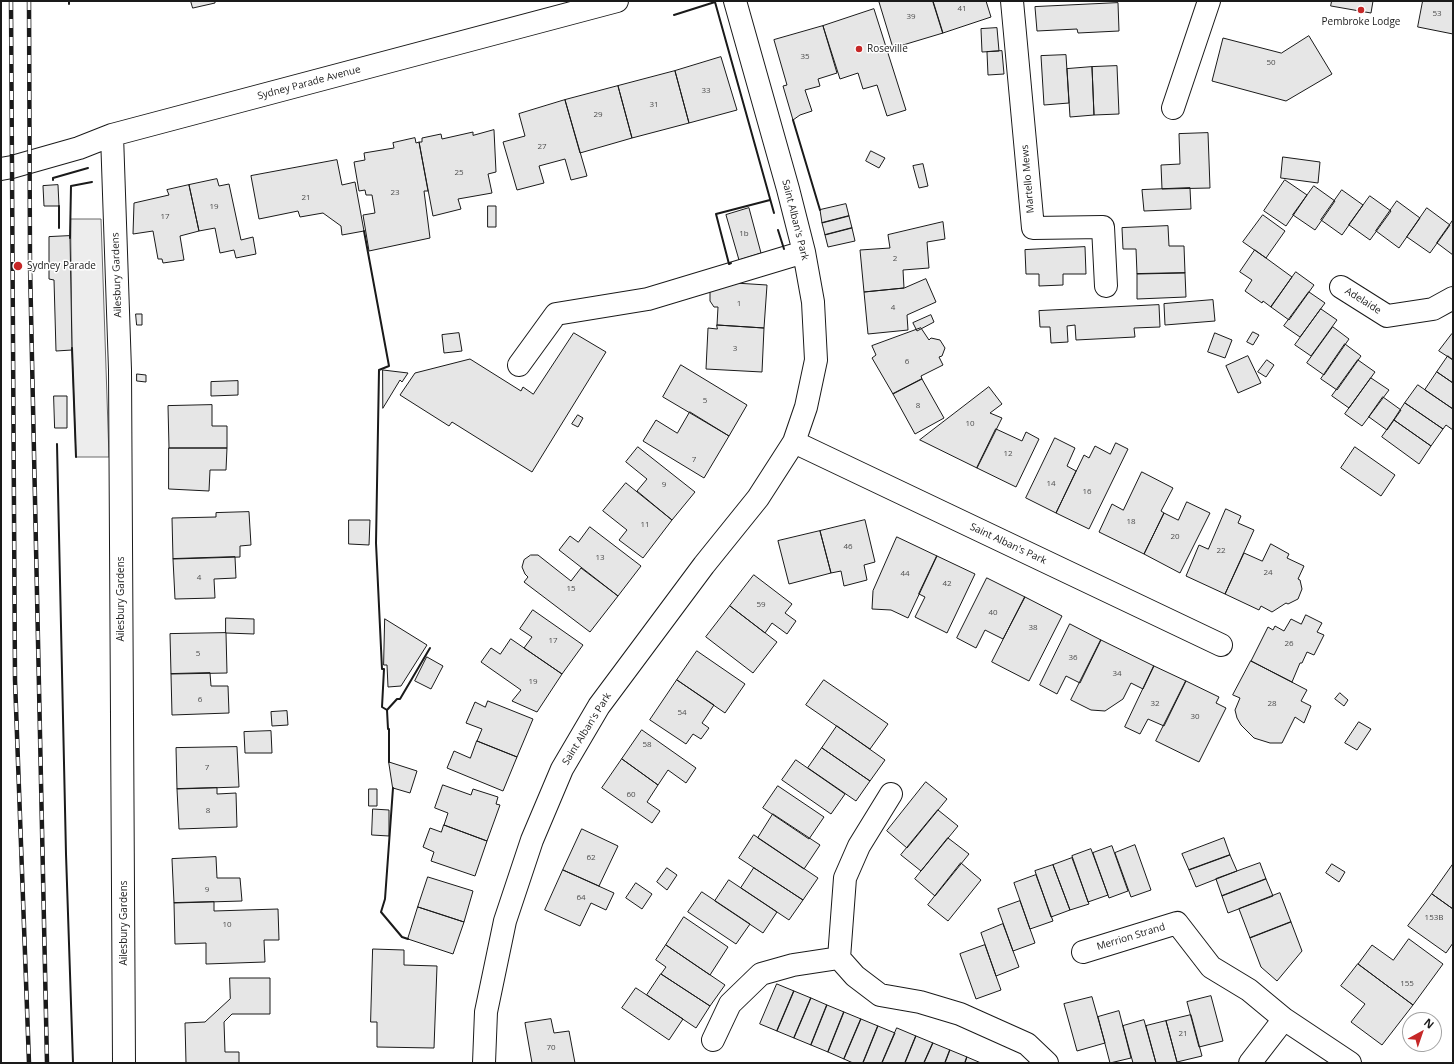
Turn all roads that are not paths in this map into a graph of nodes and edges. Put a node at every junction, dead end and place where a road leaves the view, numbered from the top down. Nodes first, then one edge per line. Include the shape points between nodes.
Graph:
1 (618, 1) edge
2 (735, 1) edge
3 (1012, 1) edge
4 (1209, 1) edge
5 (1173, 108) dead end
6 (112, 136) junction
7 (1, 169) edge
8 (804, 252) junction
9 (1106, 286) dead end
10 (1341, 287) dead end
11 (1453, 298) edge
12 (519, 365) dead end
13 (794, 442) junction
14 (1221, 645) dead end
15 (891, 794) dead end
16 (1083, 952) dead end
17 (839, 958) junction
18 (1284, 1018) junction
19 (713, 1040) dead end
20 (124, 1063) edge
21 (484, 1063) edge
22 (1046, 1063) edge
23 (1250, 1063) edge
24 (1350, 1063) edge

1 - 6 street, Sydney Parade Avenue
2 - 8 street, Saint Alban's Park
3 - 9 street, Martello Mews via 1033,228 1103,227
4 - 5 street
6 - 7 street, Sydney Parade Avenue via 79,148
6 - 20 street, Ailesbury Gardens via 120,370
8 - 12 street via 648,299 556,314
8 - 13 street, Saint Alban's Park via 814,302 816,360 806,407
10 - 11 street, Adelaide via 1387,316 1433,310
13 - 14 street, Saint Alban's Park
13 - 21 street, Saint Alban's Park via 758,498 704,565 599,706 562,769 532,840 505,921 486,1012
15 - 17 street via 859,846 845,878
16 - 18 street, Merrion Strand via 1177,923 1211,967 1249,990
17 - 19 street via 793,965 761,974 730,1004
17 - 22 street via 855,976 880,995 920,1002 960,1014 1027,1044
18 - 23 street
18 - 24 street, Merrion Strand

